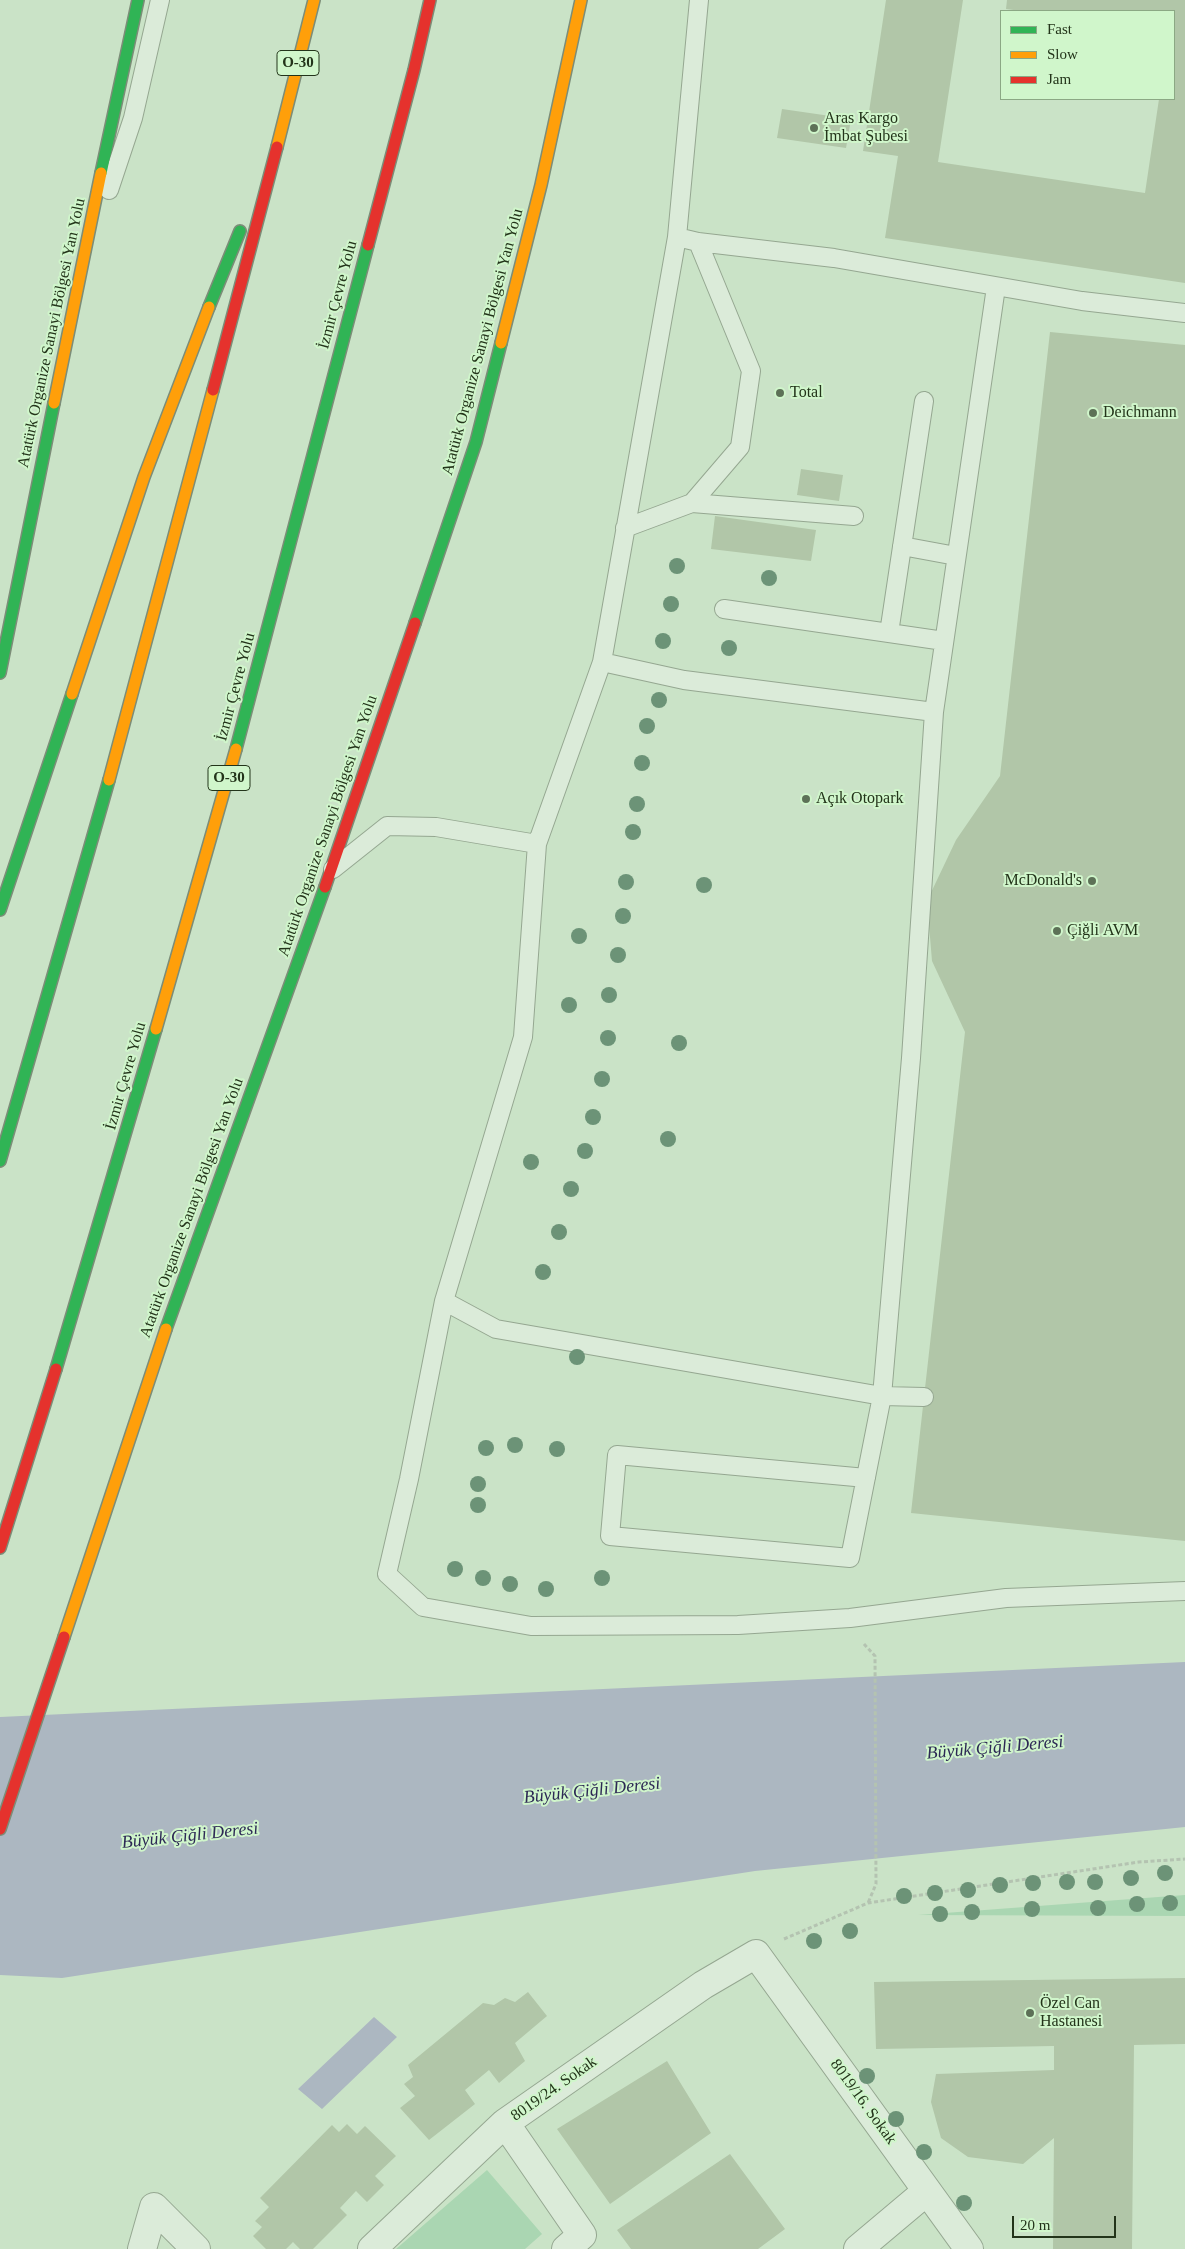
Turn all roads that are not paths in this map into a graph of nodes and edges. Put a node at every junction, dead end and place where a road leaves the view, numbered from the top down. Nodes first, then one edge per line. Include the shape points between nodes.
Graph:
1 (138, 0) edge
2 (160, 0) edge
3 (314, 0) edge
4 (430, 0) edge
5 (581, 0) edge
6 (700, 0) edge
7 (283, 125) junction
8 (677, 237) junction
9 (698, 242) junction
10 (79, 279) junction
11 (996, 287) junction
12 (1185, 313) edge
13 (924, 401) dead end
14 (692, 503) junction
15 (854, 516) dead end
16 (626, 528) junction
17 (902, 546) junction
18 (956, 556) junction
19 (724, 609) dead end
20 (889, 633) junction
21 (944, 641) junction
22 (602, 662) junction
23 (0, 673) edge
24 (934, 712) junction
25 (537, 844) junction
26 (331, 871) junction
27 (0, 910) edge
28 (0, 1161) edge
29 (444, 1301) junction
30 (882, 1396) junction
31 (924, 1397) dead end
32 (866, 1478) junction
33 (0, 1548) edge
34 (1185, 1591) edge
35 (0, 1829) edge
36 (756, 1954) joint
37 (505, 2123) junction
38 (927, 2191) junction
39 (142, 2249) edge
40 (196, 2249) edge
41 (372, 2249) edge
42 (566, 2249) edge
43 (858, 2249) edge
44 (969, 2249) edge

1 - 10 main road, Atatürk Organize Sanayi Bölgesi Yan Yolu
2 - 10 lane via 133,118
3 - 7 main road, O-30
4 - 33 main road, İzmir Çevre Yolu / O-30 via 226,788
5 - 26 main road, Atatürk Organize Sanayi Bölgesi Yan Yolu via 542,185 476,442
6 - 8 lane
7 - 27 main road via 187,360 144,477
7 - 28 main road, O-30 via 127,717
8 - 9 lane
8 - 16 lane
9 - 11 lane via 834,258
9 - 14 lane via 751,371 740,447
10 - 23 main road, Atatürk Organize Sanayi Bölgesi Yan Yolu
11 - 12 lane
11 - 18 lane
13 - 17 lane
14 - 15 lane
14 - 16 lane
16 - 22 lane
17 - 18 lane
17 - 20 lane
18 - 21 lane
19 - 20 lane
20 - 21 lane
21 - 24 lane
22 - 24 lane via 684,680
22 - 25 lane
24 - 30 lane via 911,1058
25 - 26 lane via 436,826 387,826
25 - 29 lane via 522,1037
26 - 35 main road, Atatürk Organize Sanayi Bölgesi Yan Yolu via 184,1276
29 - 30 lane via 496,1329
29 - 34 lane via 387,1574 423,1607 531,1626 738,1626 850,1618 1006,1598
30 - 31 lane
30 - 32 lane
32 - 32 lane via 617,1455 610,1536 850,1558
36 - 37 street, 8019/24. Sokak via 703,1985
36 - 38 street, 8019/16. Sokak
37 - 41 street, 8019/24. Sokak
37 - 42 street via 582,2234
38 - 43 street
38 - 44 street, 8019/16. Sokak
39 - 40 street via 154,2207

